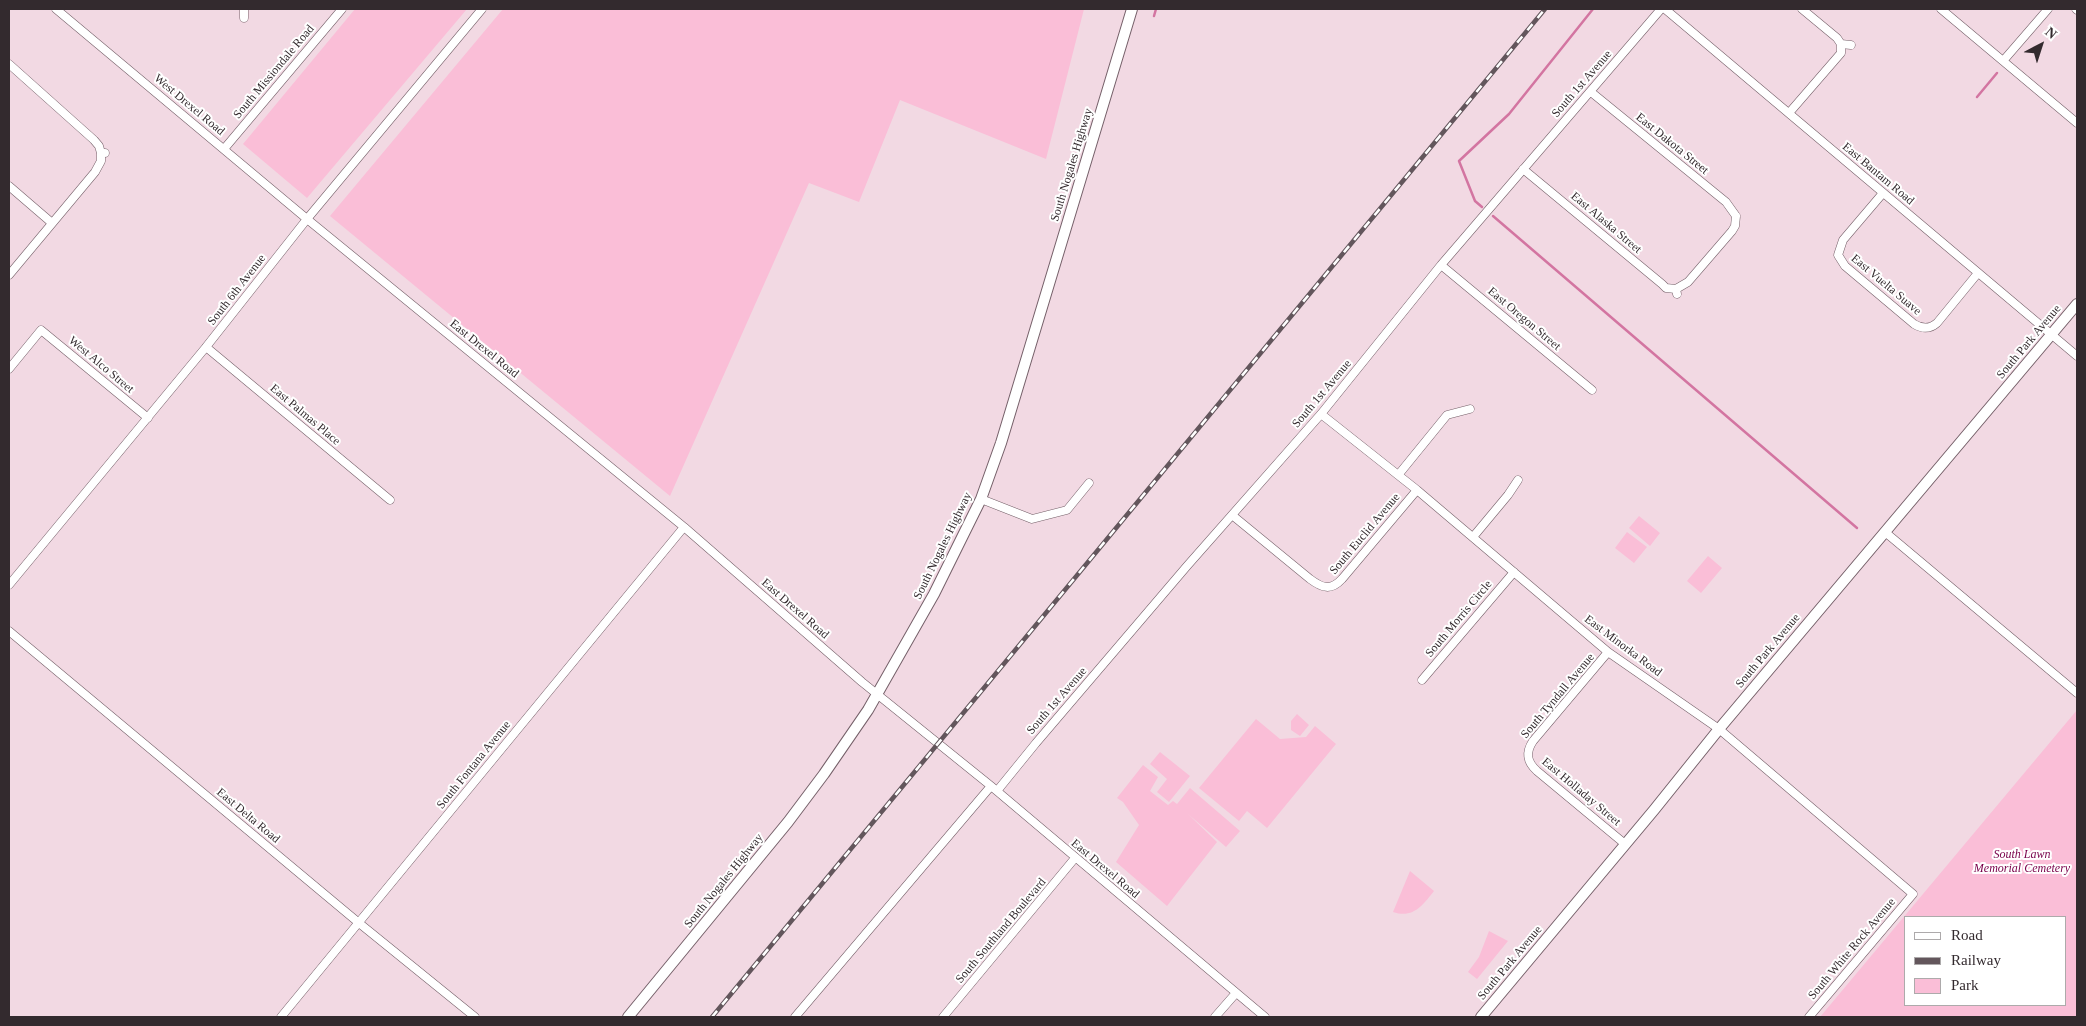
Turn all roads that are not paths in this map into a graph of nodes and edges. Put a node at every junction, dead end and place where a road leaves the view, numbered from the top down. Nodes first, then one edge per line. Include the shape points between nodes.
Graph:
1 (56, 9) edge
2 (244, 9) edge
3 (342, 9) edge
4 (482, 9) edge
5 (1132, 9) edge
6 (1661, 9) edge
7 (1665, 9) edge
8 (1802, 9) edge
9 (2048, 9) edge
10 (1944, 10) edge
11 (244, 18) dead end
12 (1841, 44) junction
13 (1852, 45) dead end
14 (2003, 61) junction
15 (9, 64) edge
16 (1591, 92) junction
17 (1789, 113) junction
18 (2077, 123) edge
19 (224, 149) junction
20 (1523, 169) junction
21 (9, 186) edge
22 (1883, 193) junction
23 (1740, 216) joint
24 (307, 219) junction
25 (52, 223) junction
26 (1441, 265) junction
27 (1978, 273) junction
28 (9, 275) edge
29 (2077, 304) edge
30 (2051, 335) junction
31 (206, 347) junction
32 (2077, 356) edge
33 (9, 369) edge
34 (1592, 390) dead end
35 (1470, 409) dead end
36 (1321, 414) junction
37 (148, 418) junction
38 (1399, 474) junction
39 (1518, 480) dead end
40 (1089, 483) dead end
41 (1418, 490) junction
42 (981, 499) junction
43 (390, 500) dead end
44 (1232, 515) junction
45 (684, 527) junction
46 (1885, 532) junction
47 (1473, 538) junction
48 (1514, 572) junction
49 (9, 585) edge
50 (9, 631) edge
51 (1608, 652) junction
52 (1422, 680) dead end
53 (2077, 693) edge
54 (876, 694) junction
55 (1719, 729) junction
56 (1527, 755) junction
57 (1518, 756) dead end
58 (994, 789) junction
59 (1625, 844) junction
60 (1075, 858) junction
61 (1913, 894) joint
62 (359, 923) junction
63 (1236, 993) junction
64 (282, 1017) edge
65 (475, 1017) edge
66 (628, 1017) edge
67 (795, 1017) edge
68 (943, 1017) edge
69 (1215, 1017) edge
70 (1265, 1017) edge
71 (1481, 1017) edge
72 (1809, 1017) edge

1 - 19 street, West Drexel Road
2 - 11 street
3 - 19 street, South Missiondale Road
4 - 24 street, South 6th Avenue
5 - 42 main road, South Nogales Highway via 1020,386
6 - 16 street, South 1st Avenue
7 - 17 street, East Bantam Road
8 - 12 street
9 - 14 street
10 - 14 street
12 - 13 street
12 - 17 street via 1841,52
14 - 18 street
15 - 25 street via 94,140 104,153 96,172
16 - 20 street, South 1st Avenue
16 - 23 street, East Dakota Street
17 - 22 street, East Bantam Road
19 - 24 street, West Drexel Road
20 - 23 street, East Alaska Street via 1666,288 1676,292 1713,253
20 - 26 street, South 1st Avenue
21 - 25 street
22 - 27 street, East Bantam Road
22 - 27 street, East Vuelta Suave via 1835,254 1852,272 1914,324 1926,330 1937,323
24 - 31 street, South 6th Avenue
24 - 45 street, East Drexel Road
25 - 28 street
26 - 34 street, East Oregon Street
26 - 36 street, South 1st Avenue
27 - 30 street, East Bantam Road
29 - 30 main road, South Park Avenue
30 - 32 street, East Bantam Road
30 - 46 main road, South Park Avenue
31 - 37 street, South 6th Avenue
31 - 43 street, East Palmas Place
33 - 37 street, West Alco Street via 41,330
35 - 38 street via 1448,415
36 - 38 street, East Minorka Road
36 - 44 street, South 1st Avenue
37 - 49 street, South 6th Avenue
38 - 41 street, East Minorka Road
39 - 47 street
40 - 42 street via 1067,510 1032,518
41 - 44 street, South Euclid Avenue via 1337,584 1328,590
41 - 47 street, East Minorka Road
42 - 54 main road, South Nogales Highway via 934,594
44 - 58 street, South 1st Avenue
45 - 54 street, East Drexel Road
45 - 62 street, South Fontana Avenue
46 - 53 street
46 - 55 main road, South Park Avenue
47 - 48 street, East Minorka Road
48 - 51 street, East Minorka Road
48 - 52 street, South Morris Circle
50 - 62 street, East Delta Road
51 - 55 street, East Minorka Road
51 - 56 street, South Tyndall Avenue via 1533,741
54 - 58 street, East Drexel Road
54 - 66 main road, South Nogales Highway via 824,774 782,829
55 - 59 main road, South Park Avenue
55 - 61 street, East Minorka Road
56 - 57 street
56 - 59 street, East Holladay Street via 1537,772
58 - 60 street, East Drexel Road
58 - 67 street, South 1st Avenue
59 - 71 main road, South Park Avenue
60 - 63 street, East Drexel Road
60 - 68 street, South Southland Boulevard
61 - 72 street, South White Rock Avenue
62 - 64 street, South Fontana Avenue
62 - 65 street, East Delta Road
63 - 69 street
63 - 70 street, East Drexel Road

